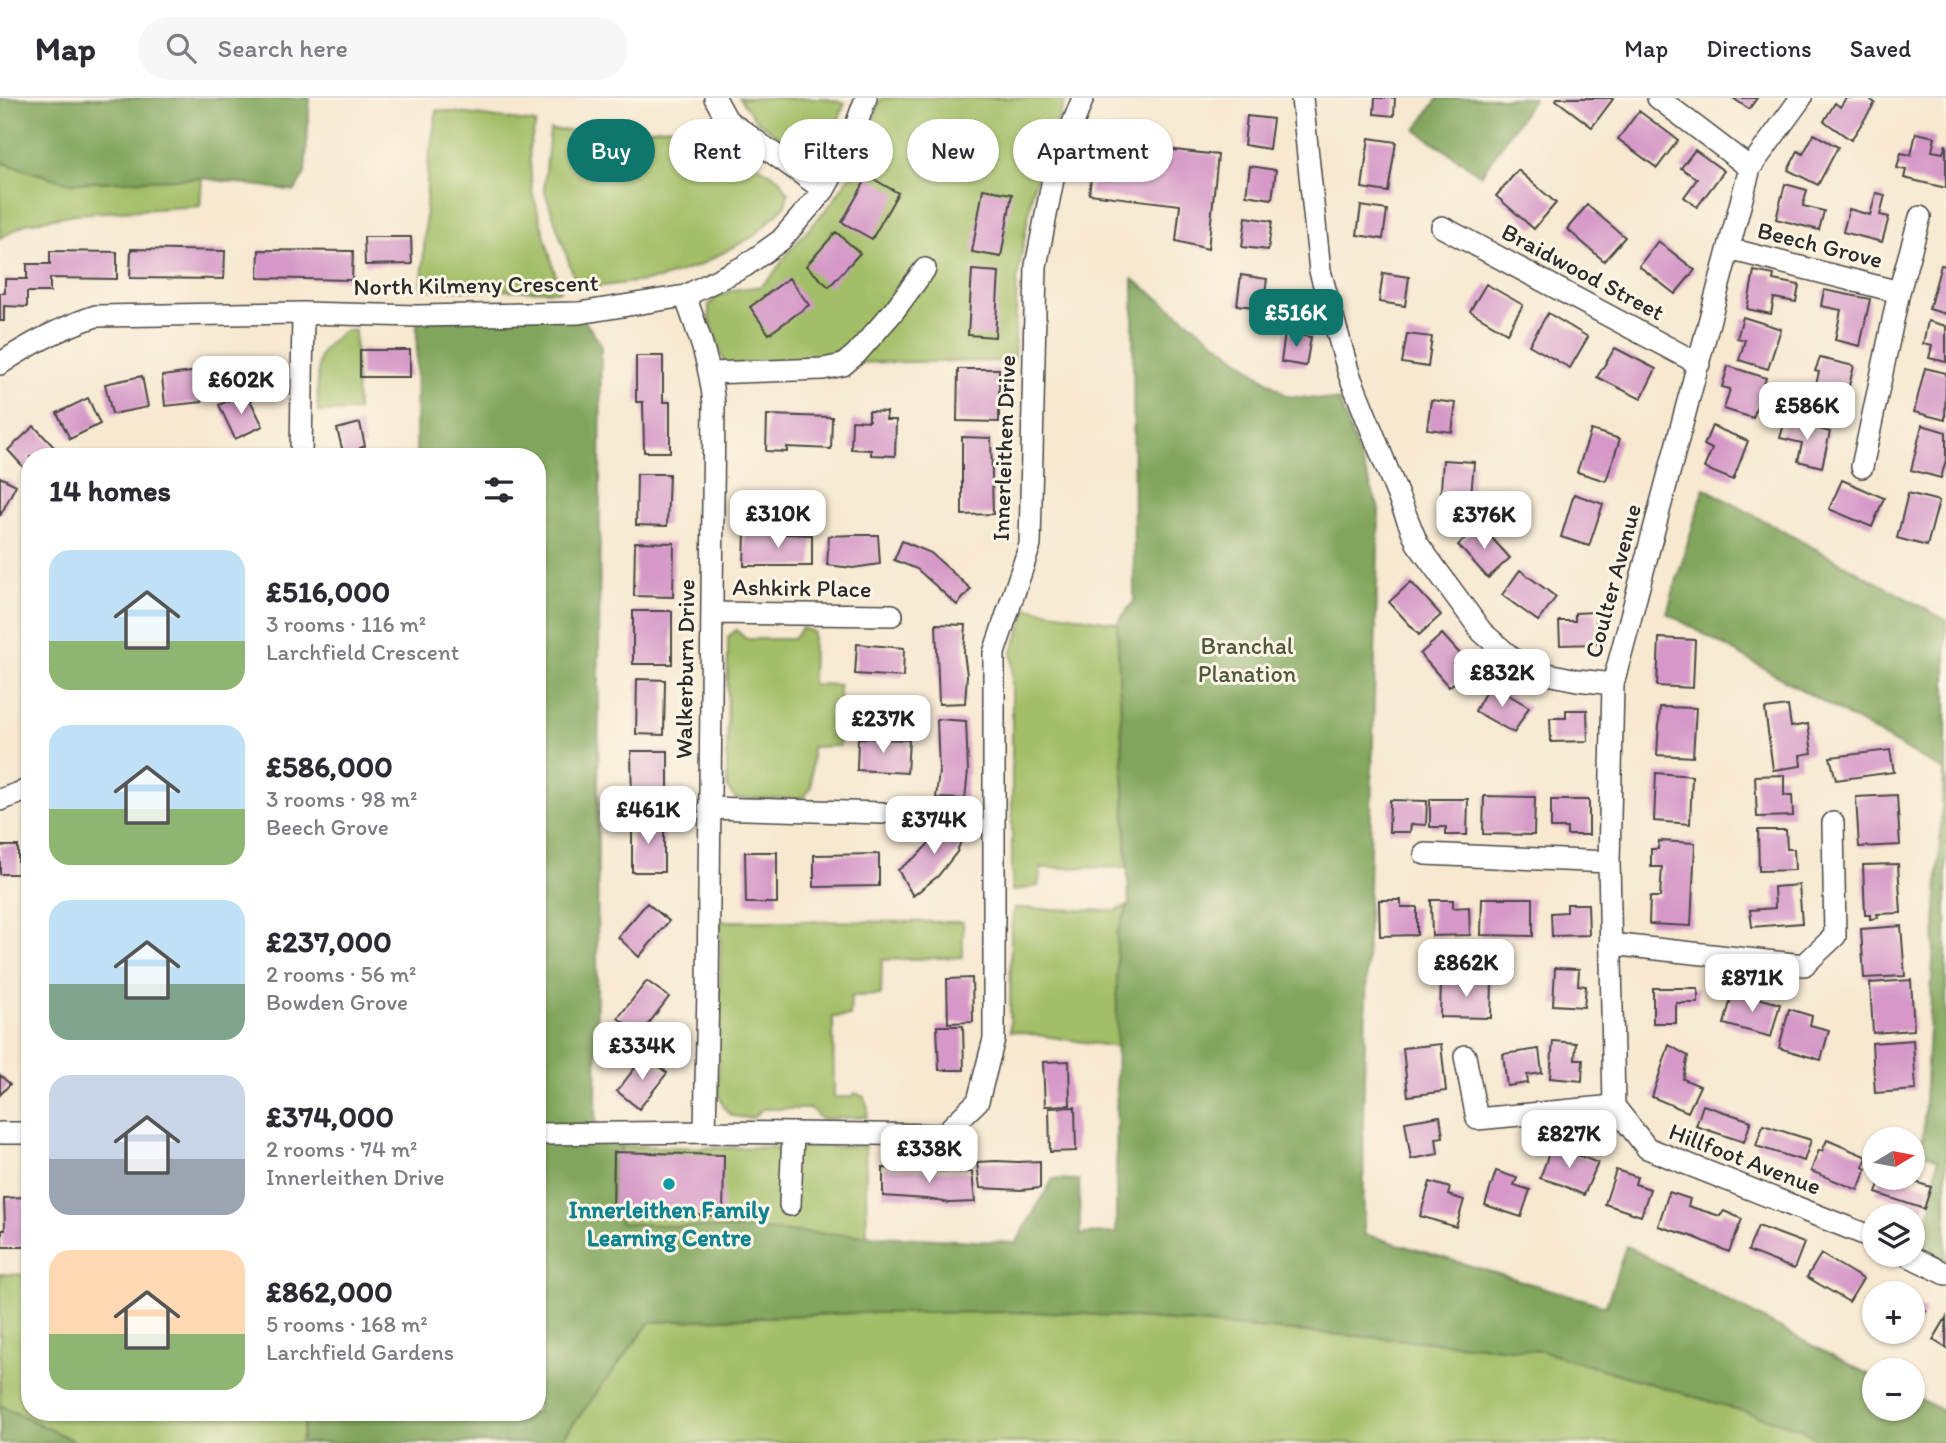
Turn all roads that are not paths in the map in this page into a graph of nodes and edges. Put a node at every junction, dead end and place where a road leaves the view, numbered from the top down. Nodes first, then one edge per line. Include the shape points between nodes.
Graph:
1 (715, 98) edge
2 (866, 98) edge
3 (1083, 98) edge
4 (1302, 98) edge
5 (1658, 98) edge
6 (1801, 98) edge
7 (1750, 168) junction
8 (824, 190) junction
9 (1920, 217) dead end
10 (1442, 227) dead end
11 (1728, 249) junction
12 (925, 269) dead end
13 (1899, 292) junction
14 (685, 296) junction
15 (303, 313) junction
16 (0, 364) edge
17 (1699, 364) junction
18 (710, 373) junction
19 (301, 448) edge
20 (1861, 467) dead end
21 (712, 613) junction
22 (892, 615) dead end
23 (1613, 684) junction
24 (21, 792) edge
25 (0, 800) edge
26 (709, 808) junction
27 (882, 813) dead end
28 (1833, 823) dead end
29 (1425, 854) dead end
30 (1609, 862) junction
31 (1609, 944) junction
32 (1465, 1056) dead end
33 (1614, 1106) junction
34 (705, 1132) junction
35 (0, 1133) edge
36 (21, 1133) edge
37 (793, 1133) junction
38 (546, 1134) edge
39 (790, 1205) dead end
40 (1862, 1233) edge
41 (1925, 1264) edge
42 (1946, 1274) edge

1 - 8 street via 727,120
2 - 8 street, North Kilmeny Crescent via 848,147
3 - 37 street, Innerleithen Drive via 1055,169 1036,266 1030,545 994,653 994,1039 978,1101 943,1135
4 - 23 street via 1320,271 1349,374 1418,543 1482,632 1514,660 1543,673
5 - 7 street
6 - 7 street, Coulter Avenue
7 - 11 street, Coulter Avenue
8 - 14 street, North Kilmeny Crescent via 781,240 745,266
9 - 13 street, Beech Grove
10 - 17 street, Braidwood Street
11 - 13 street, Beech Grove
11 - 17 street, Coulter Avenue
12 - 18 street via 893,312 843,365
13 - 20 street, Beech Grove
14 - 15 street, North Kilmeny Crescent via 579,313
14 - 18 street, Walkerburn Drive
15 - 16 street, North Kilmeny Crescent via 96,316 65,326
15 - 19 street
17 - 23 street, Coulter Avenue
18 - 21 street, Walkerburn Drive via 714,404
21 - 22 street, Ashkirk Place
21 - 26 street, Walkerburn Drive
23 - 30 street, Coulter Avenue
24 - 25 street
26 - 27 street
26 - 34 street, Walkerburn Drive
28 - 31 street via 1835,936 1804,965
29 - 30 street
30 - 31 street, Coulter Avenue
31 - 33 street, Coulter Avenue
32 - 33 street via 1478,1119
33 - 40 street, Hillfoot Avenue via 1647,1149
34 - 37 street, Innerleithen Drive
34 - 38 street, Innerleithen Drive
35 - 36 street
37 - 39 street
41 - 42 street

